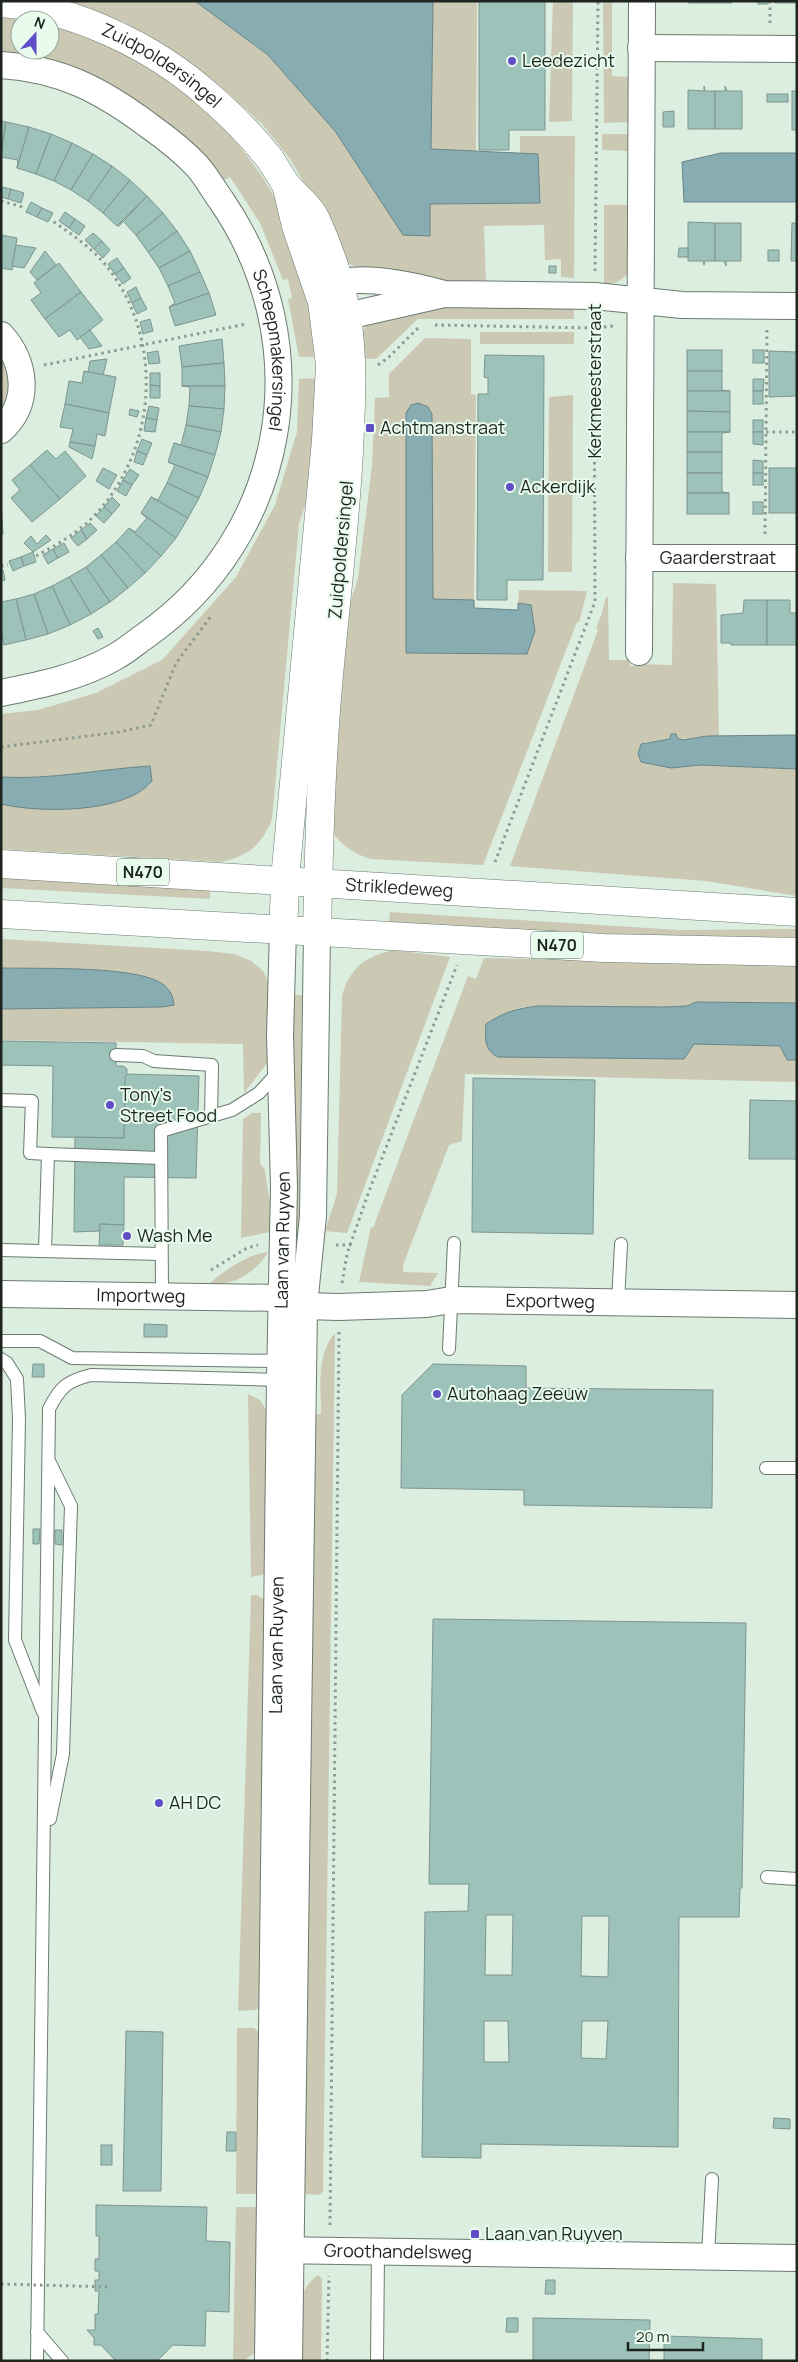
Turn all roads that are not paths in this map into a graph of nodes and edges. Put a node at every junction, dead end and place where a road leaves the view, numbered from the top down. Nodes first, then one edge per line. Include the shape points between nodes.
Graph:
1 (642, 1) edge
2 (1, 3) edge
3 (641, 48) junction
4 (797, 49) edge
5 (1, 65) edge
6 (330, 293) junction
7 (444, 294) junction
8 (797, 306) edge
9 (639, 312) junction
10 (347, 316) junction
11 (1, 335) edge
12 (1, 430) edge
13 (639, 558) junction
14 (797, 558) edge
15 (638, 652) dead end
16 (1, 693) edge
17 (1, 864) edge
18 (286, 880) junction
19 (318, 883) junction
20 (797, 912) edge
21 (1, 914) edge
22 (283, 930) junction
23 (317, 932) junction
24 (797, 952) edge
25 (116, 1055) dead end
26 (282, 1067) junction
27 (1, 1100) edge
28 (211, 1116) junction
29 (48, 1154) junction
30 (161, 1158) junction
31 (454, 1243) dead end
32 (621, 1244) dead end
33 (1, 1250) edge
34 (45, 1251) junction
35 (161, 1254) junction
36 (1, 1294) edge
37 (162, 1295) junction
38 (451, 1300) junction
39 (292, 1302) junction
40 (618, 1302) junction
41 (797, 1305) edge
42 (1, 1341) edge
43 (449, 1349) dead end
44 (1, 1359) edge
45 (280, 1370) junction
46 (49, 1461) junction
47 (766, 1468) dead end
48 (797, 1468) edge
49 (45, 1718) junction
50 (44, 1848) junction
51 (767, 1877) dead end
52 (797, 1878) edge
53 (712, 2179) dead end
54 (280, 2250) junction
55 (378, 2252) junction
56 (708, 2256) junction
57 (797, 2258) edge
58 (37, 2332) junction
59 (37, 2361) edge
60 (62, 2361) edge
61 (268, 2361) edge
62 (289, 2361) edge
63 (377, 2361) edge

1 - 3 street
2 - 6 street, Zuidpoldersingel via 48,12 119,36 200,88 270,159 286,184 296,226
3 - 4 street
3 - 9 street
5 - 16 street, Scheepmakersingel via 41,70 76,81 112,98 160,133 197,166 250,249 274,318 279,362 278,406 265,474 249,512 204,586 166,622 115,657 60,681
6 - 7 street via 361,280 412,286
6 - 10 street, Zuidpoldersingel
6 - 18 street, Zuidpoldersingel via 327,424
7 - 9 street via 595,296
7 - 10 street
8 - 9 street via 682,305
9 - 13 street
10 - 19 street, Zuidpoldersingel via 352,365 347,496 321,762
11 - 12 street via 22,370 21,400 16,413
13 - 14 street, Gaarderstraat
13 - 15 street
17 - 18 street, Strikledeweg / N470
18 - 19 street, Strikledeweg / N470
18 - 22 street, Zuidpoldersingel
19 - 20 street, Strikledeweg / N470
19 - 23 street, Zuidpoldersingel
21 - 22 street, N470
22 - 23 street, N470
22 - 26 street, Laan van Ruyven
23 - 24 street, N470 via 604,948
23 - 39 street, Laan van Ruyven via 313,1216
25 - 28 lane via 212,1065
26 - 28 lane via 259,1092 232,1110
26 - 39 street, Laan van Ruyven via 284,1187
27 - 29 lane via 32,1101 30,1153
28 - 30 lane via 161,1131
29 - 30 lane
29 - 34 lane
30 - 35 lane
31 - 38 lane
32 - 40 lane
33 - 34 lane
34 - 35 lane
35 - 37 lane
36 - 37 street, Importweg
37 - 39 street, Importweg
38 - 39 street, Exportweg via 428,1304 339,1307
38 - 40 street, Exportweg
38 - 43 lane
39 - 45 street, Laan van Ruyven
39 - 54 street, Laan van Ruyven
40 - 41 street, Exportweg
42 - 45 lane via 40,1341 72,1358
44 - 49 lane via 17,1378 16,1640
45 - 46 lane via 91,1376 73,1380 57,1392 49,1409
45 - 54 street, Laan van Ruyven
46 - 49 lane
46 - 50 lane via 71,1506 63,1754
47 - 48 lane
49 - 50 lane
50 - 58 lane
51 - 52 lane
53 - 56 lane
54 - 55 street, Groothandelsweg
54 - 61 street, Laan van Ruyven
54 - 62 street, Laan van Ruyven
55 - 56 street, Groothandelsweg
55 - 63 lane
56 - 57 street, Groothandelsweg
58 - 59 lane
58 - 60 lane

